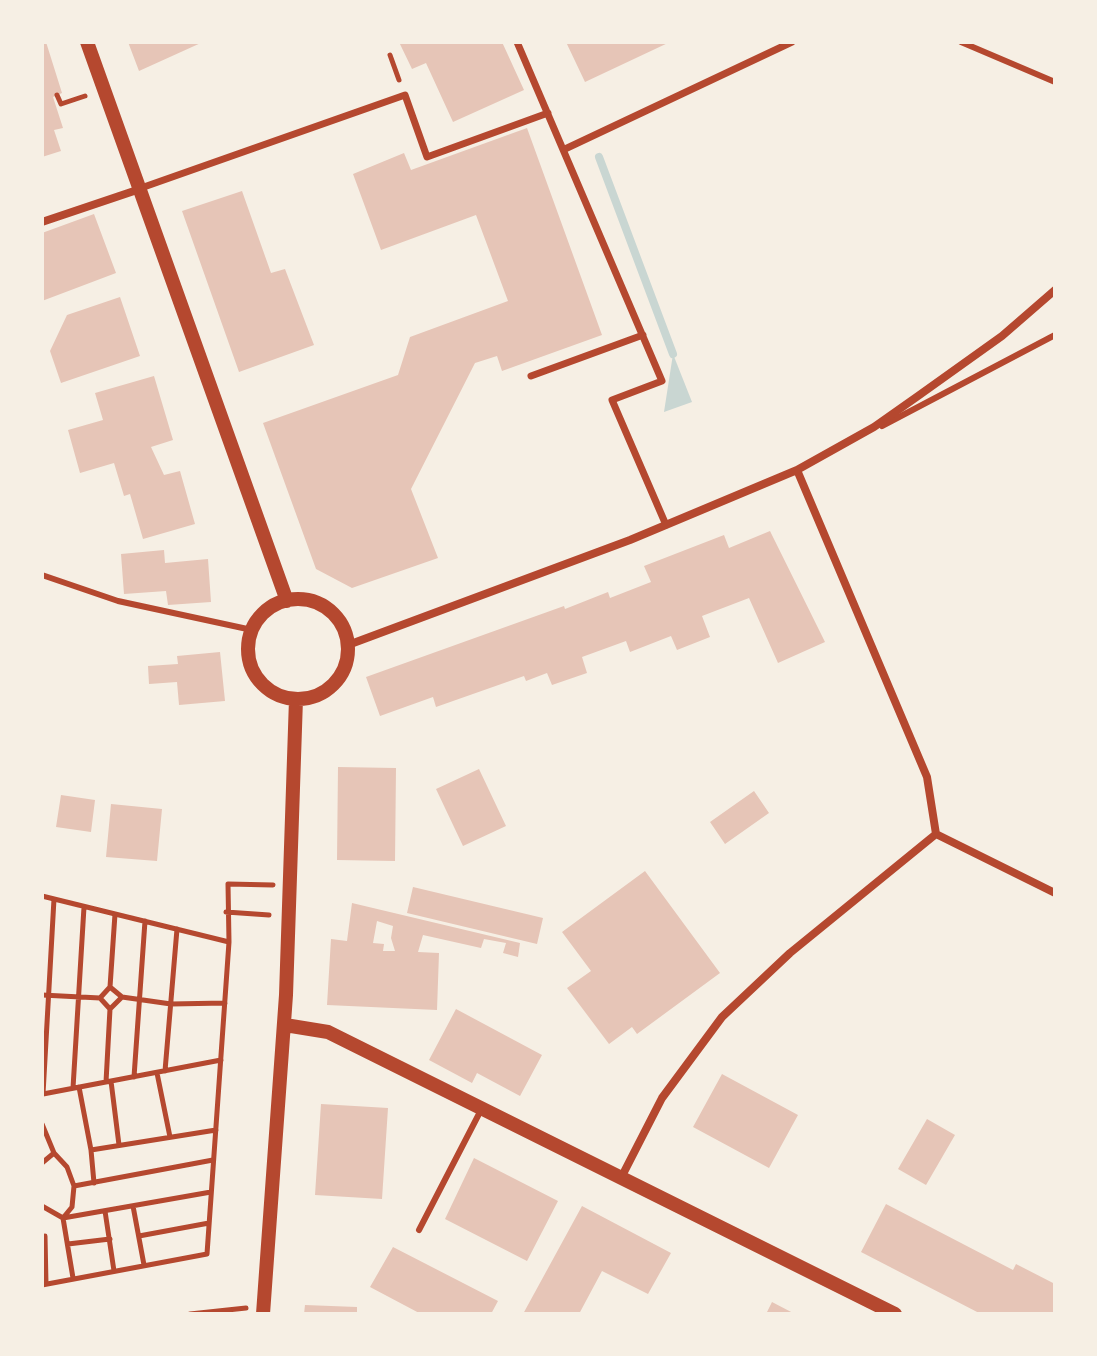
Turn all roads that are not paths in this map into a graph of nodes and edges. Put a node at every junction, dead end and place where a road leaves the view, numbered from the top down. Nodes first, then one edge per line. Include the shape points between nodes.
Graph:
1 (87, 42) edge
2 (517, 42) edge
3 (792, 42) edge
4 (961, 42) edge
5 (1055, 82) edge
6 (548, 113) junction
7 (565, 149) junction
8 (141, 188) junction
9 (42, 222) edge
10 (1055, 290) edge
11 (643, 335) junction
12 (1055, 335) edge
13 (531, 376) dead end
14 (797, 470) junction
15 (666, 525) junction
16 (42, 575) edge
17 (287, 601) junction
18 (252, 630) junction
19 (348, 645) junction
20 (296, 699) junction
21 (936, 834) junction
22 (1055, 893) edge
23 (285, 1025) junction
24 (482, 1107) junction
25 (622, 1176) junction
26 (419, 1230) dead end
27 (263, 1310) edge
28 (895, 1314) edge

1 - 8 street
2 - 6 street
3 - 7 street
4 - 5 lane
6 - 7 street
6 - 8 street via 427,157 405,95
7 - 11 street
8 - 9 street
8 - 17 street
10 - 14 street via 1002,336 874,427
11 - 13 street
11 - 15 street via 662,381 612,400
12 - 14 lane
14 - 15 street
14 - 21 street via 927,777
15 - 19 street
16 - 18 lane via 118,601
17 - 18 street via 272,606
17 - 19 street via 304,599 334,614
18 - 20 street via 248,646 256,676 267,689
19 - 20 street via 347,662 334,683 313,697
20 - 23 street
21 - 22 street
21 - 25 street via 790,953 722,1017 662,1098
23 - 24 street via 328,1032
23 - 27 street
24 - 25 street
24 - 26 lane
25 - 28 street

